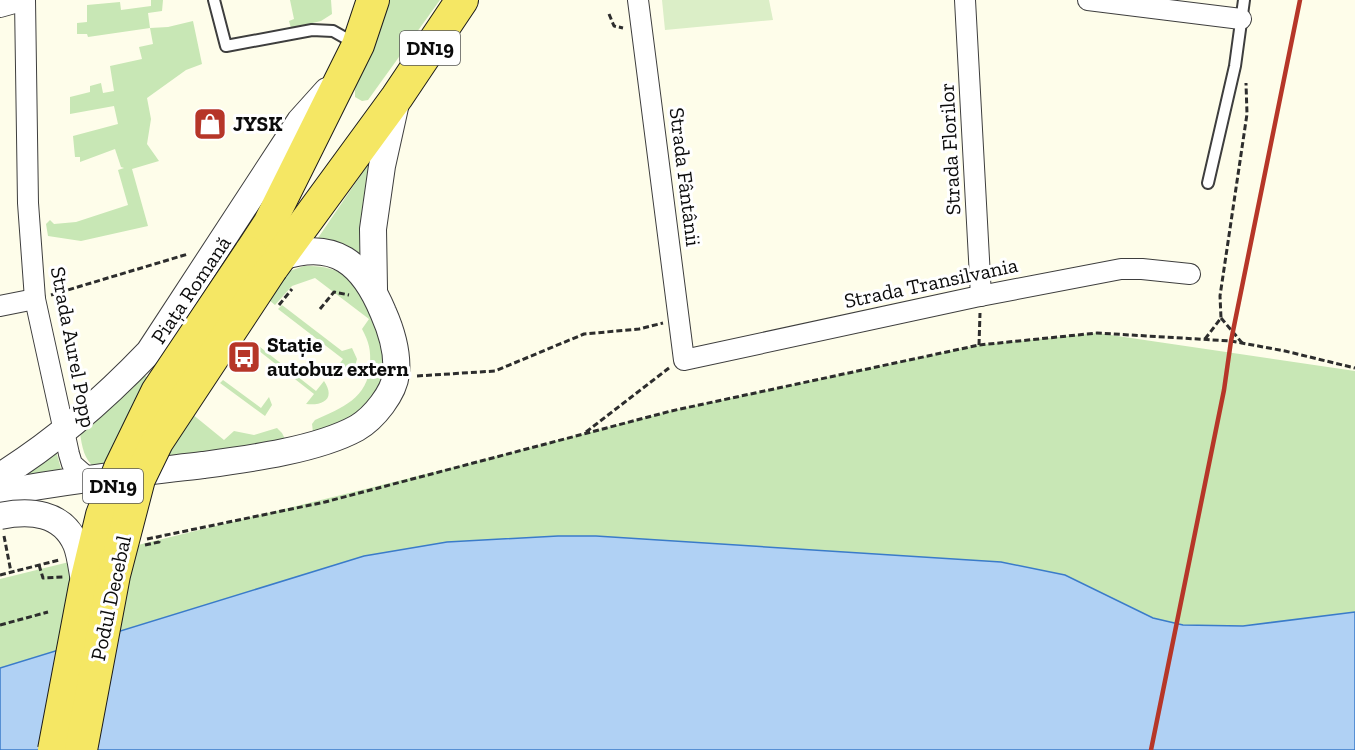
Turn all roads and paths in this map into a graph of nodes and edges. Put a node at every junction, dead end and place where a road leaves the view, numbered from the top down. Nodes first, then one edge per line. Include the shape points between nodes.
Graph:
1 (25, 0) edge
2 (214, 0) edge
3 (373, 0) edge
4 (462, 0) edge
5 (638, 0) edge
6 (965, 0) edge
7 (1088, 0) edge
8 (0, 7) edge
9 (1242, 10) edge
10 (352, 58) junction
11 (1236, 60) junction
12 (397, 97) junction
13 (1208, 183) dead end
14 (195, 252) dead end
15 (268, 259) junction
16 (1190, 274) dead end
17 (363, 292) junction
18 (981, 296) junction
19 (42, 297) junction
20 (0, 306) edge
21 (321, 309) dead end
22 (1221, 318) junction
23 (679, 319) junction
24 (1205, 340) junction
25 (1243, 344) junction
26 (979, 345) junction
27 (681, 361) junction
28 (1355, 368) edge
29 (396, 375) junction
30 (64, 430) junction
31 (585, 433) junction
32 (0, 476) edge
33 (89, 479) junction
34 (0, 493) edge
35 (1, 523) edge
36 (147, 539) dead end
37 (61, 560) dead end
38 (39, 565) junction
39 (11, 572) junction
40 (0, 575) edge
41 (74, 581) junction
42 (48, 612) dead end
43 (0, 626) edge
44 (54, 750) edge
45 (81, 750) edge

1 - 8 street
1 - 19 street, Strada Aurel Popp via 28,203
2 - 10 lane via 226,46 312,30 333,31
3 - 10 main road, Piața Romană / DN19
4 - 12 main road, DN19
5 - 23 street, Strada Fântânii
6 - 18 street, Strada Florilor
7 - 9 street
9 - 11 lane
10 - 15 main road, Piața Romană / DN19 via 269,224
10 - 30 street, Piața Romană via 300,121 149,352
11 - 13 lane
11 - 22 path via 1246,65 1247,114 1220,296
12 - 15 main road, DN19
12 - 17 street
14 - 19 path
15 - 17 street via 299,251 331,253 354,265
15 - 41 main road, Podul Decebal / DN19, bridge via 157,392 120,468
15 - 45 main road, Podul Decebal / DN19, bridge via 139,478 114,575
16 - 18 street, Strada Transilvania via 1121,269
17 - 21 path via 334,292
17 - 29 street via 388,324
18 - 26 path
18 - 27 street, Strada Transilvania
19 - 20 street
19 - 30 street, Strada Aurel Popp
22 - 24 path
22 - 25 path
23 - 27 street, Strada Fântânii
23 - 29 path via 639,329 584,334 495,370
24 - 25 path
24 - 26 path via 1097,333
25 - 28 path
26 - 31 path
27 - 31 path
29 - 33 street via 375,412 358,427 334,437 249,459
30 - 32 street, Piața Romană via 33,456
30 - 33 street, Strada Aurel Popp via 72,464
31 - 36 path via 325,502
33 - 34 street
35 - 39 path
35 - 41 street, Podul Decebal, bridge via 33,512 56,519 76,544
37 - 38 path
38 - 39 path
38 - 41 path via 43,578
39 - 40 path
41 - 44 main road, Podul Decebal / DN19, bridge
42 - 43 path

